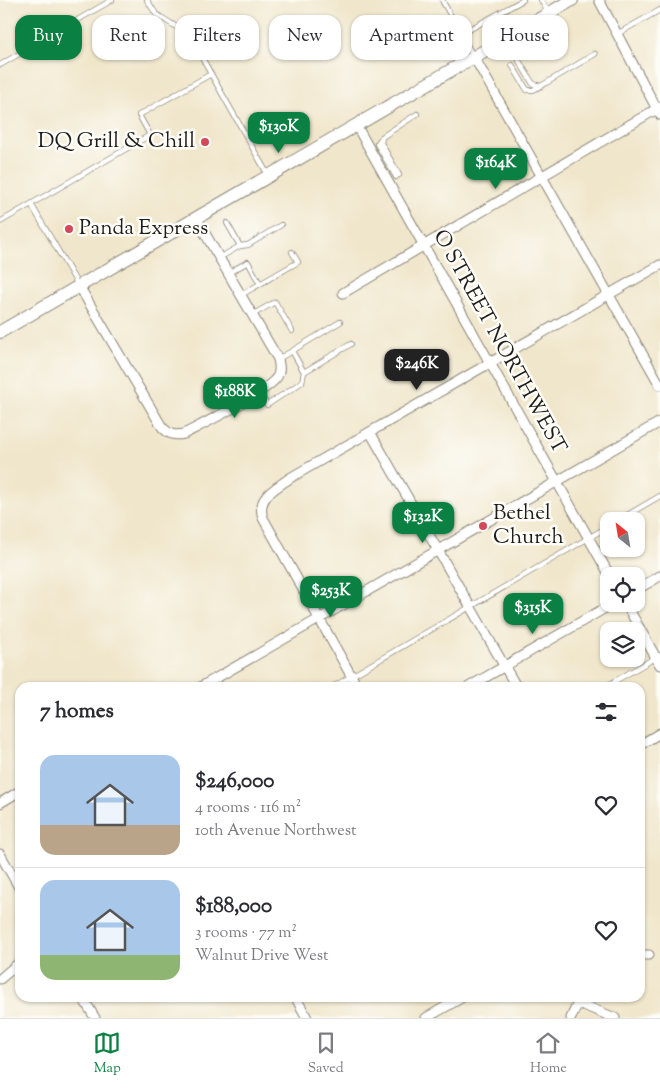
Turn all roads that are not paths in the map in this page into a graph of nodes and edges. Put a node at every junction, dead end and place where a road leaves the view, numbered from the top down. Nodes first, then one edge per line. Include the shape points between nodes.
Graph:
1 (112, 0) edge
2 (147, 0) edge
3 (442, 0) edge
4 (522, 0) edge
5 (541, 0) edge
6 (572, 0) edge
7 (599, 0) edge
8 (660, 10) edge
9 (549, 14) junction
10 (450, 15) edge
11 (472, 28) edge
12 (617, 34) junction
13 (472, 53) edge
14 (595, 54) dead end
15 (474, 57) junction
16 (520, 60) dead end
17 (0, 65) edge
18 (512, 65) dead end
19 (211, 74) junction
20 (540, 86) junction
21 (659, 110) edge
22 (417, 114) dead end
23 (356, 125) junction
24 (269, 176) junction
25 (398, 176) dead end
26 (542, 177) junction
27 (31, 204) junction
28 (196, 218) junction
29 (0, 222) edge
30 (227, 222) dead end
31 (281, 225) dead end
32 (424, 245) junction
33 (240, 246) junction
34 (292, 252) dead end
35 (219, 258) junction
36 (660, 265) edge
37 (228, 273) junction
38 (260, 284) junction
39 (79, 286) junction
40 (343, 293) dead end
41 (608, 295) junction
42 (241, 296) junction
43 (252, 315) junction
44 (340, 322) dead end
45 (292, 331) dead end
46 (0, 332) edge
47 (351, 344) dead end
48 (292, 351) junction
49 (278, 359) junction
50 (490, 362) junction
51 (304, 372) junction
52 (660, 385) edge
53 (259, 392) junction
54 (660, 422) edge
55 (370, 432) junction
56 (557, 481) junction
57 (660, 496) edge
58 (632, 512) edge
59 (600, 531) edge
60 (589, 538) junction
61 (438, 550) junction
62 (605, 567) edge
63 (660, 576) edge
64 (645, 585) edge
65 (470, 607) junction
66 (600, 611) edge
67 (631, 612) edge
68 (318, 618) junction
69 (659, 659) edge
70 (504, 666) junction
71 (351, 676) junction
72 (209, 682) edge
73 (342, 682) edge
74 (354, 682) edge
75 (477, 682) edge
76 (513, 682) edge
77 (615, 682) edge
78 (660, 734) edge
79 (645, 742) edge
80 (15, 794) edge
81 (0, 803) edge
82 (0, 854) edge
83 (15, 880) edge
84 (15, 966) edge
85 (0, 980) edge
86 (85, 1002) edge
87 (298, 1002) edge
88 (454, 1002) edge
89 (578, 1002) edge
90 (583, 1002) edge
91 (95, 1018) edge
92 (307, 1018) edge
93 (426, 1018) edge
94 (571, 1018) edge
95 (615, 1018) edge

1 - 17 lane
2 - 19 lane via 156,14 188,35
3 - 10 lane
4 - 11 lane
5 - 9 lane
6 - 9 main road
7 - 12 street
8 - 12 lane
9 - 15 main road
12 - 21 street
13 - 15 lane
14 - 20 lane
15 - 23 main road
15 - 26 street
16 - 20 lane via 533,84
18 - 20 lane via 527,90
19 - 24 lane
19 - 27 lane via 139,115 150,135
21 - 26 street
22 - 25 lane via 382,137 381,143
23 - 24 main road
23 - 32 street, O STREET NORTHWEST
24 - 28 main road
26 - 32 street
26 - 41 street
27 - 29 lane
27 - 39 lane
28 - 35 street
28 - 39 main road
30 - 33 lane
31 - 33 lane via 248,245
32 - 40 street
32 - 50 street, O STREET NORTHWEST
33 - 35 lane
34 - 38 lane via 298,262
35 - 37 street
36 - 41 street
37 - 38 lane via 248,262
37 - 42 street
38 - 42 lane
39 - 46 main road
39 - 53 street via 168,433 174,436 184,434
41 - 50 street
41 - 52 street
42 - 43 street
43 - 45 lane via 275,302
43 - 49 street
44 - 48 lane
47 - 51 lane
48 - 49 lane
48 - 51 lane
49 - 53 street via 278,377
50 - 55 street
50 - 56 street, O STREET NORTHWEST
51 - 53 lane via 298,386 267,405
54 - 56 street
55 - 61 street
55 - 68 street via 290,478 264,498 260,510
56 - 60 street, O STREET NORTHWEST
56 - 61 street
57 - 58 lane
59 - 60 lane
60 - 62 street, O STREET NORTHWEST
60 - 65 lane
61 - 65 street
61 - 68 street
63 - 64 street
65 - 70 street
65 - 71 lane
66 - 70 street
67 - 69 street
68 - 71 street
68 - 72 street
69 - 77 lane
70 - 75 street
70 - 76 street
71 - 73 lane
71 - 74 street
78 - 79 street
80 - 81 street
82 - 83 street
84 - 85 street
86 - 91 street
87 - 92 street
88 - 93 street
89 - 94 street
90 - 95 street

